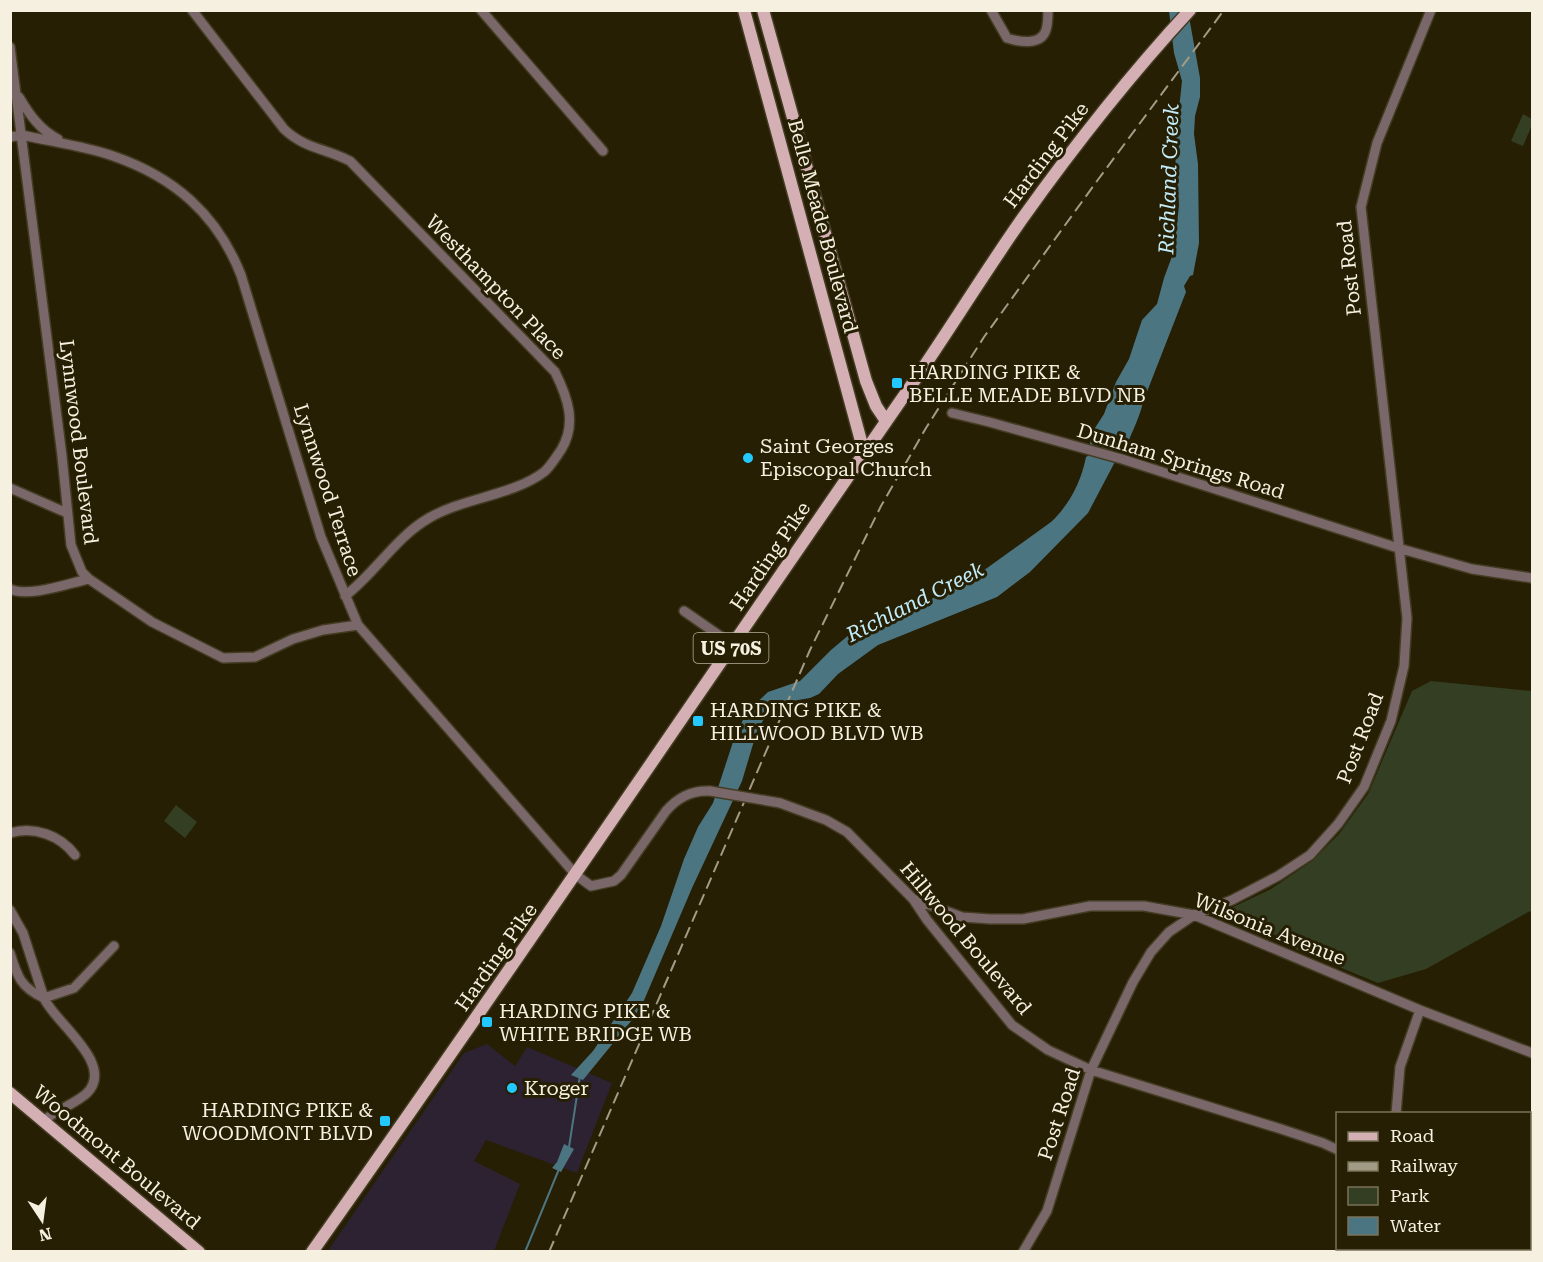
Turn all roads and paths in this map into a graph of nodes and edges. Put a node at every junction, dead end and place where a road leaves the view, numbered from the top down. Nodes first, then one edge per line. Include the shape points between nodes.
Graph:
1 (192, 10) edge
2 (481, 10) edge
3 (744, 10) edge
4 (763, 10) edge
5 (991, 10) edge
6 (1048, 10) edge
7 (1190, 10) edge
8 (1431, 10) edge
9 (10, 48) edge
10 (17, 93) junction
11 (22, 135) junction
12 (10, 136) edge
13 (70, 146) junction
14 (603, 151) dead end
15 (806, 166) junction
16 (788, 171) junction
17 (834, 266) junction
18 (815, 270) junction
19 (853, 333) junction
20 (834, 338) junction
21 (952, 414) dead end
22 (886, 421) junction
23 (864, 452) junction
24 (10, 488) edge
25 (67, 513) junction
26 (1398, 548) junction
27 (1533, 578) edge
28 (88, 579) junction
29 (10, 590) edge
30 (345, 596) junction
31 (684, 611) dead end
32 (358, 625) junction
33 (733, 645) junction
34 (10, 833) edge
35 (75, 855) dead end
36 (576, 875) junction
37 (914, 899) junction
38 (10, 910) edge
39 (1194, 915) junction
40 (114, 946) dead end
41 (10, 954) edge
42 (44, 998) junction
43 (1420, 1010) junction
44 (1533, 1053) edge
45 (1091, 1070) junction
46 (10, 1093) edge
47 (1396, 1112) edge
48 (43, 1121) junction
49 (1336, 1149) edge
50 (199, 1251) edge
51 (312, 1251) edge
52 (1023, 1251) edge

1 - 30 street, Westhampton Place via 284,129 296,141 350,161 555,372 565,392 571,415 567,440 544,471 525,483 430,517 408,532 364,581
2 - 14 street
3 - 16 main road, Belle Meade Boulevard
4 - 15 main road, Belle Meade Boulevard
5 - 6 street via 1007,38 1025,42 1042,37
7 - 22 main road, Harding Pike / US 70S via 1091,125 1021,220
8 - 26 street, Post Road via 1377,143 1361,207
9 - 10 street, Lynnwood Boulevard
10 - 11 street, Lynnwood Boulevard
10 - 13 street via 40,127
11 - 12 street, Lynnwood Terrace
11 - 13 street, Lynnwood Terrace
11 - 25 street, Lynnwood Boulevard
13 - 30 street, Lynnwood Terrace via 111,155 147,169 175,186 198,207 231,250 321,537
15 - 16 main road
15 - 17 main road, Belle Meade Boulevard
16 - 18 main road, Belle Meade Boulevard
17 - 18 main road
17 - 19 main road, Belle Meade Boulevard
18 - 20 main road, Belle Meade Boulevard
19 - 20 main road
19 - 22 main road, Belle Meade Boulevard via 866,381
20 - 23 main road, Belle Meade Boulevard
21 - 26 street, Dunham Springs Road via 1122,459
22 - 23 main road, Harding Pike / US 70S
23 - 33 main road, Harding Pike / US 70S
24 - 25 street
25 - 28 street, Lynnwood Boulevard via 71,545
26 - 27 street, Dunham Springs Road via 1471,569
26 - 39 street, Post Road via 1407,618 1404,666 1391,721 1364,787 1310,855 1232,900
28 - 29 street via 35,591
28 - 32 street, Lynnwood Boulevard via 152,622 224,658 255,657 293,639
30 - 32 street, Lynnwood Terrace
31 - 33 street
32 - 36 street, Lynnwood Terrace
33 - 36 main road, Harding Pike / US 70S
34 - 35 street via 24,830 45,834
36 - 37 street, Hillwood Boulevard, bridge via 591,886 614,881 670,806 686,795 710,791 780,803 826,820 847,832
36 - 51 main road, Harding Pike / US 70S
37 - 39 street, Wilsonia Avenue via 962,917 990,919 1023,919 1108,905 1143,906
37 - 45 street, Hillwood Boulevard via 1012,1025 1048,1050
38 - 42 street via 20,925
39 - 43 street, Wilsonia Avenue
39 - 45 street, Post Road via 1169,932 1151,952
40 - 42 street via 74,988
41 - 42 street via 19,979
42 - 48 street via 84,1048 94,1072 87,1094
43 - 44 street, Wilsonia Avenue
43 - 47 street via 1400,1067
45 - 49 street, Hillwood Boulevard
45 - 52 street, Post Road via 1047,1211
46 - 48 main road, Woodmont Boulevard
48 - 50 main road, Woodmont Boulevard

